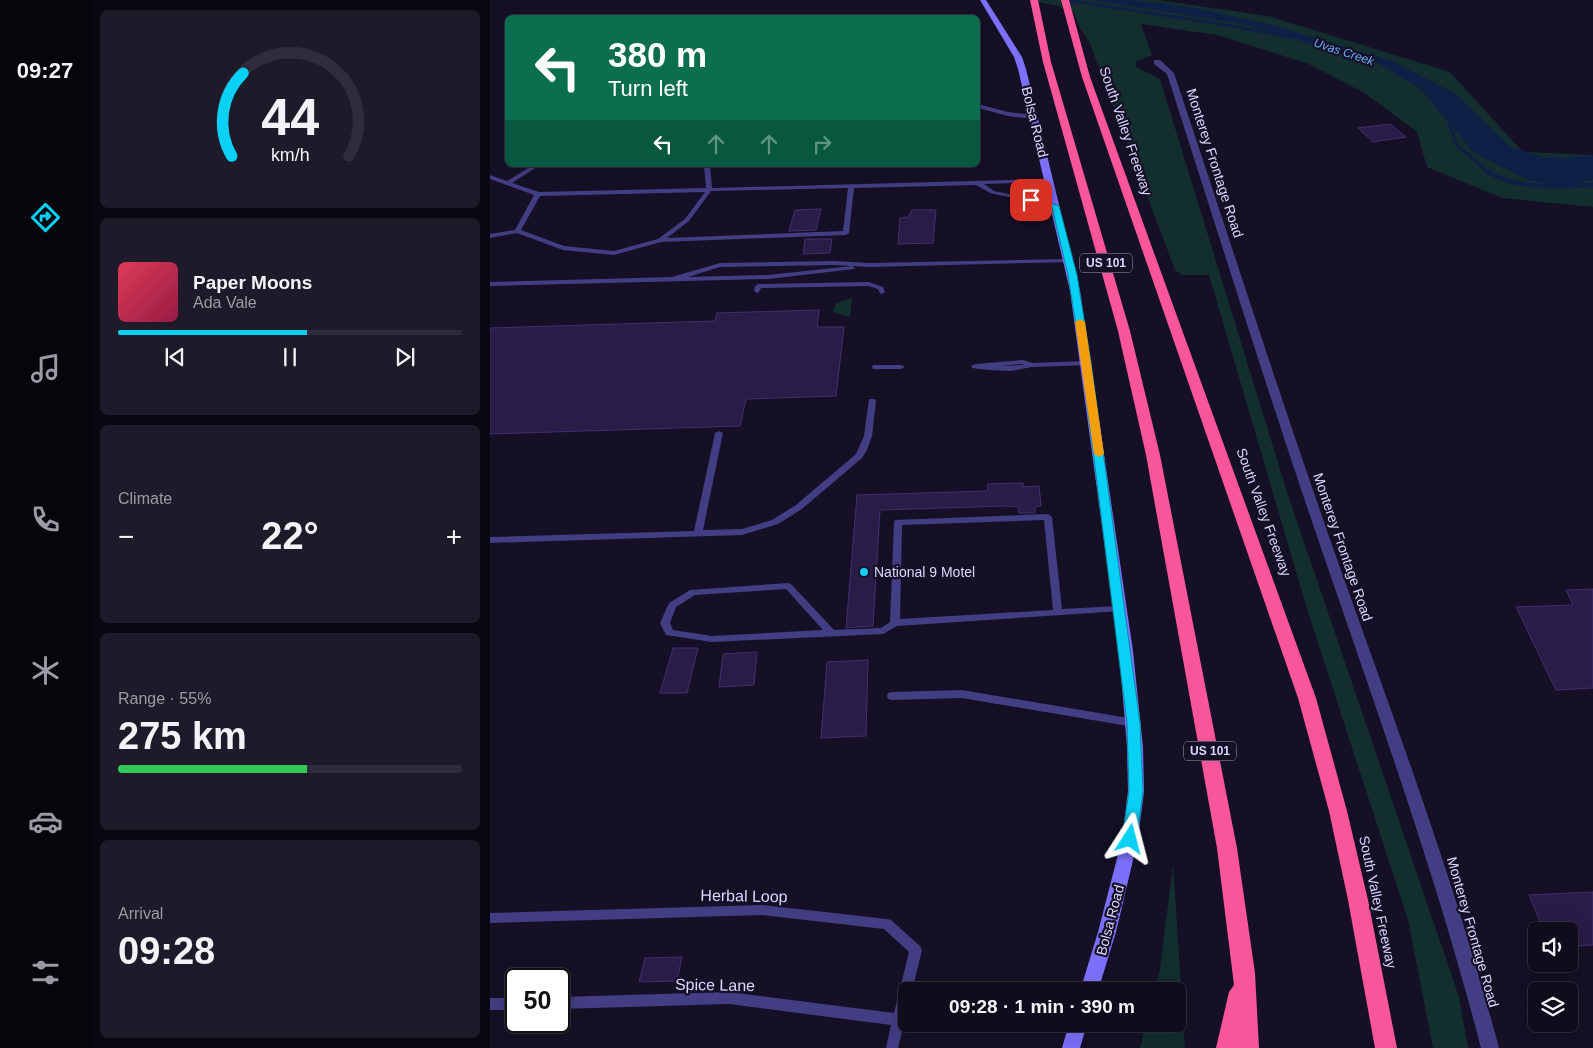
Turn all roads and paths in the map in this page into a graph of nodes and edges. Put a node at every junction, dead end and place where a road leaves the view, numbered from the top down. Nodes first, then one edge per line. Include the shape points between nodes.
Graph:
1 (984, 0) edge
2 (1034, 0) edge
3 (1066, 4) edge
4 (1157, 62) dead end
5 (980, 106) edge
6 (1034, 117) junction
7 (534, 167) edge
8 (707, 167) edge
9 (490, 177) edge
10 (1049, 181) junction
11 (508, 183) junction
12 (978, 184) junction
13 (851, 186) junction
14 (709, 190) junction
15 (538, 194) junction
16 (1055, 206) junction
17 (517, 231) junction
18 (490, 236) edge
19 (660, 240) junction
20 (1069, 261) junction
21 (870, 265) junction
22 (674, 280) junction
23 (490, 284) edge
24 (757, 291) dead end
25 (882, 292) dead end
26 (1086, 363) junction
27 (1032, 365) junction
28 (876, 367) dead end
29 (901, 367) dead end
30 (872, 401) dead end
31 (719, 433) dead end
32 (698, 533) junction
33 (490, 540) edge
34 (1118, 609) junction
35 (1058, 612) junction
36 (895, 623) junction
37 (831, 633) junction
38 (892, 696) dead end
39 (1134, 723) junction
40 (490, 918) edge
41 (1244, 973) junction
42 (908, 982) edge
43 (1092, 982) edge
44 (570, 1003) edge
45 (490, 1004) edge
46 (505, 1004) edge
47 (898, 1020) edge
48 (898, 1024) edge
49 (1075, 1032) edge
50 (892, 1048) edge
51 (1070, 1048) edge
52 (1227, 1048) edge
53 (1248, 1048) edge
54 (1386, 1048) edge
55 (1490, 1048) edge

1 - 6 main road, Bolsa Road via 1018,57
2 - 41 highway, US 101 via 1047,62 1115,296 1147,428 1220,801
3 - 54 highway, South Valley Freeway / US 101 via 1083,67 1307,698 1338,811
4 - 55 street, Monterey Frontage Road via 1170,73 1317,519 1433,850 1471,971
5 - 6 lane
6 - 10 main road, Bolsa Road
7 - 11 lane
8 - 14 lane
9 - 11 lane
10 - 12 lane
10 - 16 main road, Bolsa Road
11 - 15 lane
12 - 13 lane
12 - 16 lane via 992,192
13 - 14 lane
13 - 19 lane via 846,233
14 - 15 lane
14 - 19 lane via 687,220
15 - 17 lane
16 - 20 main road, Bolsa Road
17 - 18 lane
17 - 19 lane via 564,248 614,253
20 - 21 lane
20 - 26 main road, Bolsa Road
21 - 22 lane via 792,275
21 - 22 lane via 720,265
22 - 23 lane
24 - 25 lane via 758,286 868,284 881,288
26 - 27 lane
26 - 34 main road, Bolsa Road
27 - 27 lane via 1023,362 975,366 994,369
28 - 29 lane
30 - 32 lane via 866,446 859,456 799,507 774,522 742,532
31 - 32 lane
32 - 33 lane
34 - 35 lane
34 - 39 main road, Bolsa Road
35 - 36 lane
35 - 36 lane via 1048,517 898,522
36 - 37 lane via 883,632
37 - 37 lane via 712,639 669,633 665,623 672,605 693,592 788,586
38 - 39 lane via 962,694
39 - 43 main road, Bolsa Road via 1136,791 1130,839
40 - 42 lane, Herbal Loop via 762,910 887,924 916,950
41 - 52 highway
41 - 53 highway, US 101
44 - 47 lane, Spice Lane via 730,998
45 - 46 lane
48 - 50 lane, Herbal Loop
49 - 51 main road

